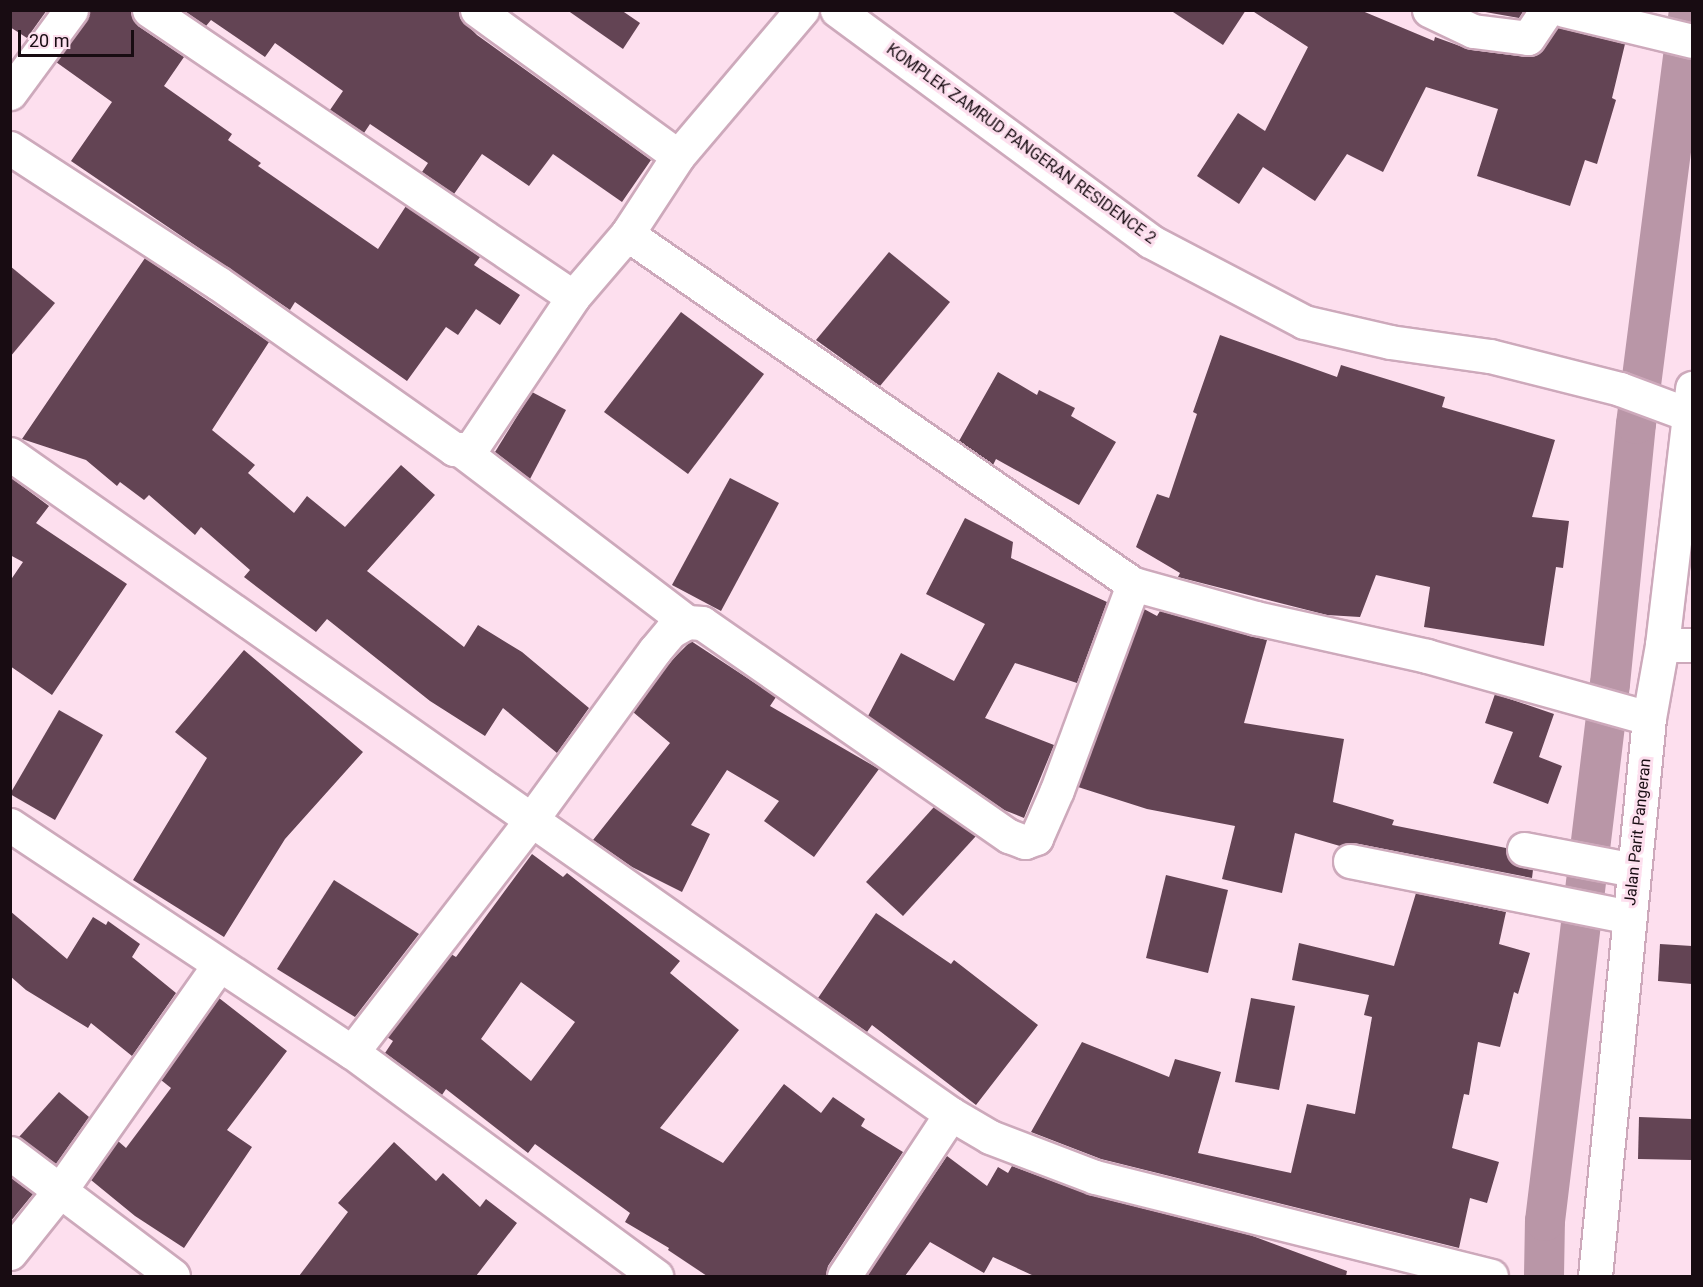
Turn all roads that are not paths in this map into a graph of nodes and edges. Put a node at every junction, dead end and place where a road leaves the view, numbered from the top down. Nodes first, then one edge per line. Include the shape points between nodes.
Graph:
1 (71, 10) edge
2 (149, 10) edge
3 (477, 10) edge
4 (802, 10) edge
5 (837, 10) edge
6 (1429, 10) edge
7 (1547, 10) edge
8 (1564, 10) edge
9 (1692, 41) edge
10 (10, 93) edge
11 (10, 148) edge
12 (678, 156) junction
13 (627, 234) junction
14 (573, 297) junction
15 (1682, 402) edge
16 (461, 450) junction
17 (10, 454) edge
18 (1133, 584) junction
19 (687, 622) junction
20 (1677, 645) edge
21 (1640, 715) junction
22 (531, 820) junction
23 (10, 825) edge
24 (1524, 849) dead end
25 (1350, 861) dead end
26 (1621, 867) junction
27 (1628, 916) junction
28 (219, 965) junction
29 (352, 1052) junction
30 (951, 1114) junction
31 (10, 1153) edge
32 (61, 1189) junction
33 (10, 1253) edge
34 (173, 1276) edge
35 (656, 1276) edge
36 (844, 1276) edge
37 (1491, 1276) edge
38 (1595, 1276) edge

1 - 10 street
2 - 14 street
3 - 12 street
4 - 12 street
5 - 15 street, KOMPLEK ZAMRUD PANGERAN RESIDENCE 2 via 1150,241 1304,322 1390,342 1490,356
6 - 7 street via 1473,31 1528,38
8 - 9 street
11 - 16 street via 218,283 454,450
12 - 13 street
13 - 14 street
13 - 18 street
14 - 16 street via 473,446
15 - 20 street, Jalan Parit Pangeran
16 - 19 street
17 - 22 street
18 - 19 street via 1057,790 1036,838 1025,842 1009,836 702,623
18 - 21 street via 1256,618 1427,656
19 - 22 street via 671,631 655,650
20 - 21 street, Jalan Parit Pangeran
21 - 26 street, Jalan Parit Pangeran
22 - 29 street
22 - 30 street
23 - 28 street
24 - 26 street
25 - 27 street
26 - 27 street, Jalan Parit Pangeran
27 - 38 street, Jalan Parit Pangeran
28 - 29 street
28 - 32 street
29 - 35 street
30 - 36 street
30 - 37 street via 990,1137 1095,1177
31 - 32 street
32 - 33 street
32 - 34 street

